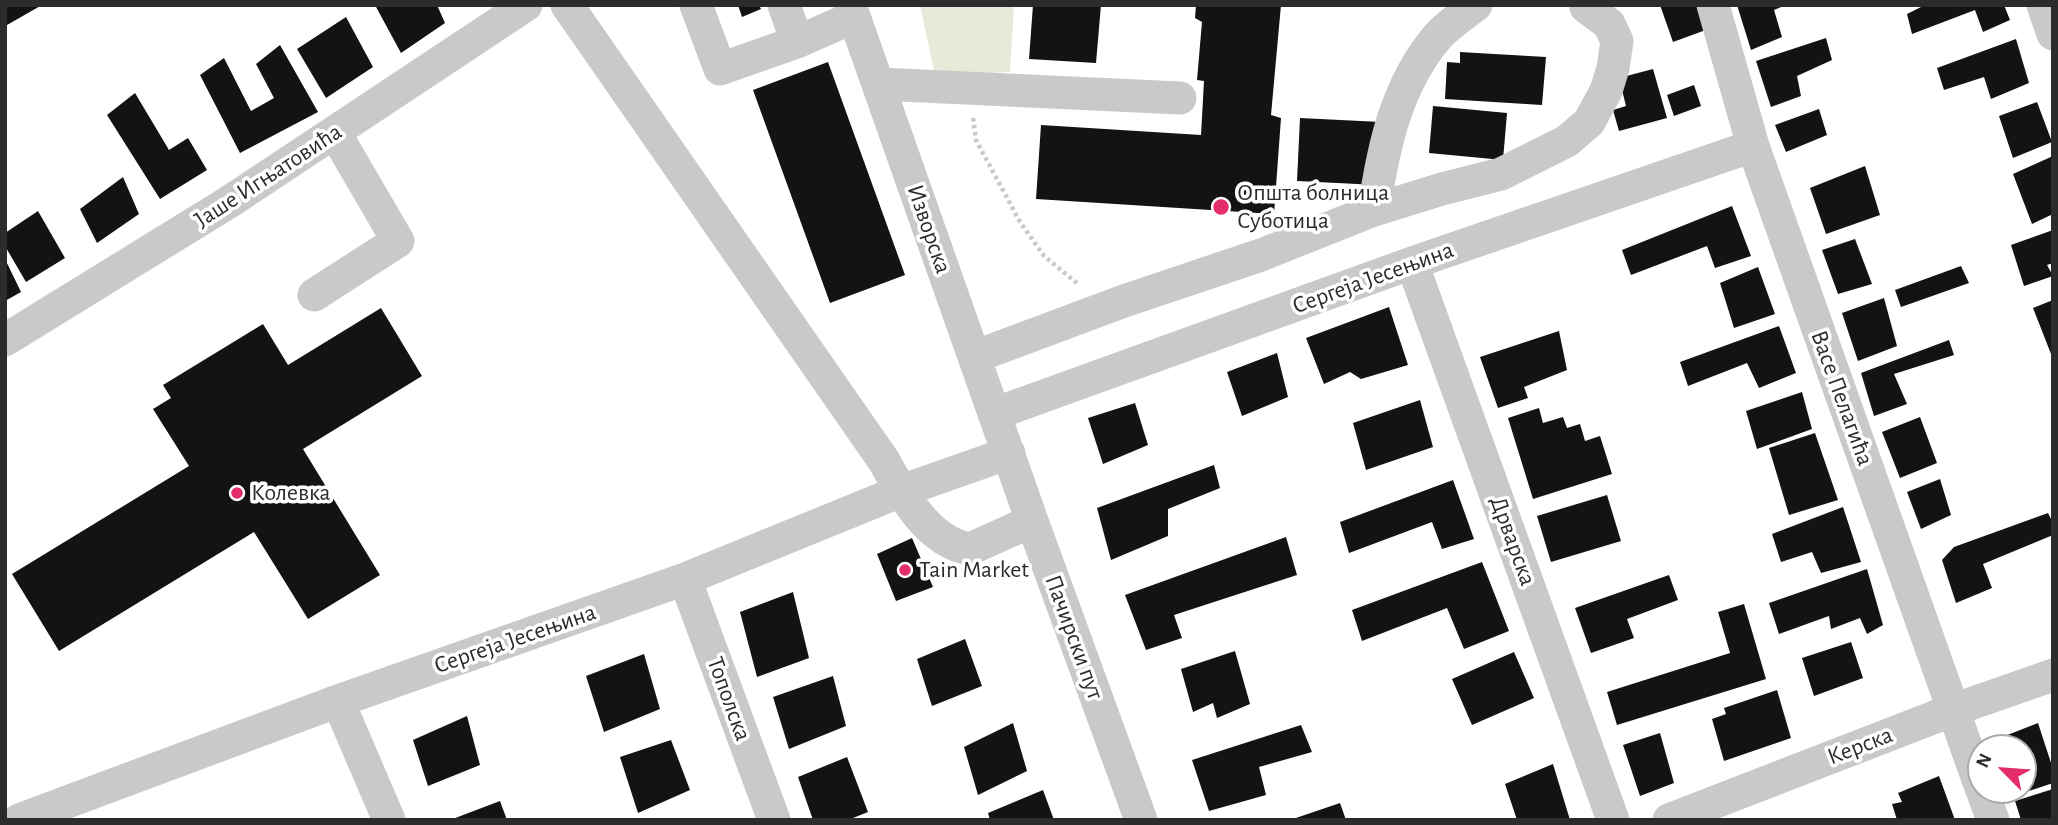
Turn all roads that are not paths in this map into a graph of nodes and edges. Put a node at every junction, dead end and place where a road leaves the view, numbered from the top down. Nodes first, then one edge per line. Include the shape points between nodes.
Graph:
1 (526, 5) edge
2 (567, 5) edge
3 (696, 5) edge
4 (784, 5) edge
5 (1476, 5) edge
6 (1713, 5) edge
7 (2043, 5) edge
8 (1582, 6) edge
9 (852, 11) edge
10 (2053, 34) edge
11 (797, 41) junction
12 (879, 84) junction
13 (1180, 98) dead end
14 (335, 133) junction
15 (1753, 146) junction
16 (1374, 210) junction
17 (1412, 263) junction
18 (314, 295) dead end
19 (5, 340) edge
20 (974, 357) junction
21 (994, 414) junction
22 (1009, 453) junction
23 (901, 491) junction
24 (1032, 521) junction
25 (685, 579) junction
26 (2053, 675) edge
27 (338, 701) junction
28 (1953, 710) junction
29 (1967, 750) edge
30 (36, 817) edge
31 (389, 820) edge
32 (774, 820) edge
33 (1141, 820) edge
34 (1613, 820) edge
35 (1669, 820) edge

1 - 14 street, Јаше Игњатовића
2 - 23 street
3 - 11 street via 720,69
4 - 11 street
5 - 16 street via 1440,34 1417,64 1393,117
6 - 15 street, Васе Пелагића
7 - 10 street
8 - 16 street via 1609,24 1617,41 1606,91 1589,122 1567,141 1501,174
9 - 11 street
9 - 12 street, Изворска
12 - 13 street
12 - 20 street, Изворска
14 - 18 street via 398,241
14 - 19 street, Јаше Игњатовића
15 - 17 street, Сергеја Јесењина
15 - 28 street, Васе Пелагића
16 - 20 street
17 - 21 street, Сергеја Јесењина
17 - 34 street, Дрварска
20 - 21 street, Изворска
21 - 22 street, Изворска
22 - 23 street, Сергеја Јесењина
22 - 24 street, Пачирски пут
23 - 24 street via 922,522 960,547 970,549
23 - 25 street, Сергеја Јесењина
24 - 33 street, Пачирски пут
25 - 27 street, Сергеја Јесењина
25 - 32 street, Тополска
26 - 28 street, Керска
27 - 30 street, Сергеја Јесењина
27 - 31 street
28 - 29 street, Васе Пелагића
28 - 35 street, Керска

